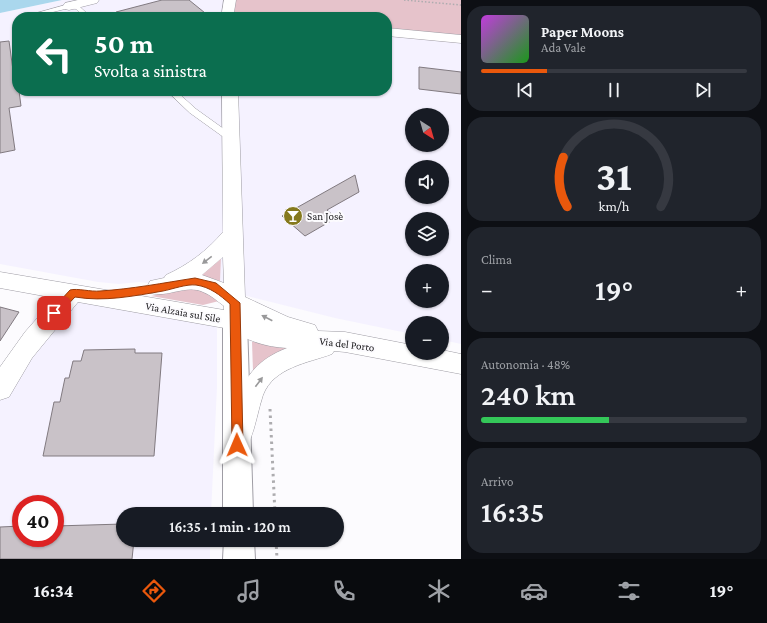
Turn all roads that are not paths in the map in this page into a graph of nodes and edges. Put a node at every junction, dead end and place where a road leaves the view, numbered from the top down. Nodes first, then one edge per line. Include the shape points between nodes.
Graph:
1 (93, 0) edge
2 (230, 0) edge
3 (69, 6) junction
4 (45, 12) edge
5 (82, 12) edge
6 (228, 12) edge
7 (392, 32) edge
8 (461, 39) edge
9 (176, 96) edge
10 (230, 96) edge
11 (232, 139) junction
12 (234, 232) junction
13 (0, 280) edge
14 (158, 287) junction
15 (81, 294) junction
16 (235, 312) junction
17 (344, 342) junction
18 (461, 364) edge
19 (0, 389) edge
20 (237, 445) junction
21 (238, 507) edge
22 (239, 547) edge
23 (239, 559) edge

1 - 3 street
2 - 6 street
3 - 4 lane
3 - 5 lane
7 - 8 street
9 - 11 lane
10 - 11 street
11 - 12 street
12 -> 14 street, Via Alzaia sul Sile via 211,258
12 - 16 street
13 - 15 street, Via Alzaia sul Sile
14 - 15 street, Via Alzaia sul Sile via 137,292
14 - 16 street, Via del Porto via 185,282 204,283 221,291
15 - 16 street, Via Alzaia sul Sile
15 - 19 street via 44,323
16 - 17 street, Via del Porto via 250,331 262,335
16 - 20 street
17 - 18 street, Via del Porto
20 -> 17 street via 253,389 265,374 300,352
20 - 21 street
22 - 23 street

